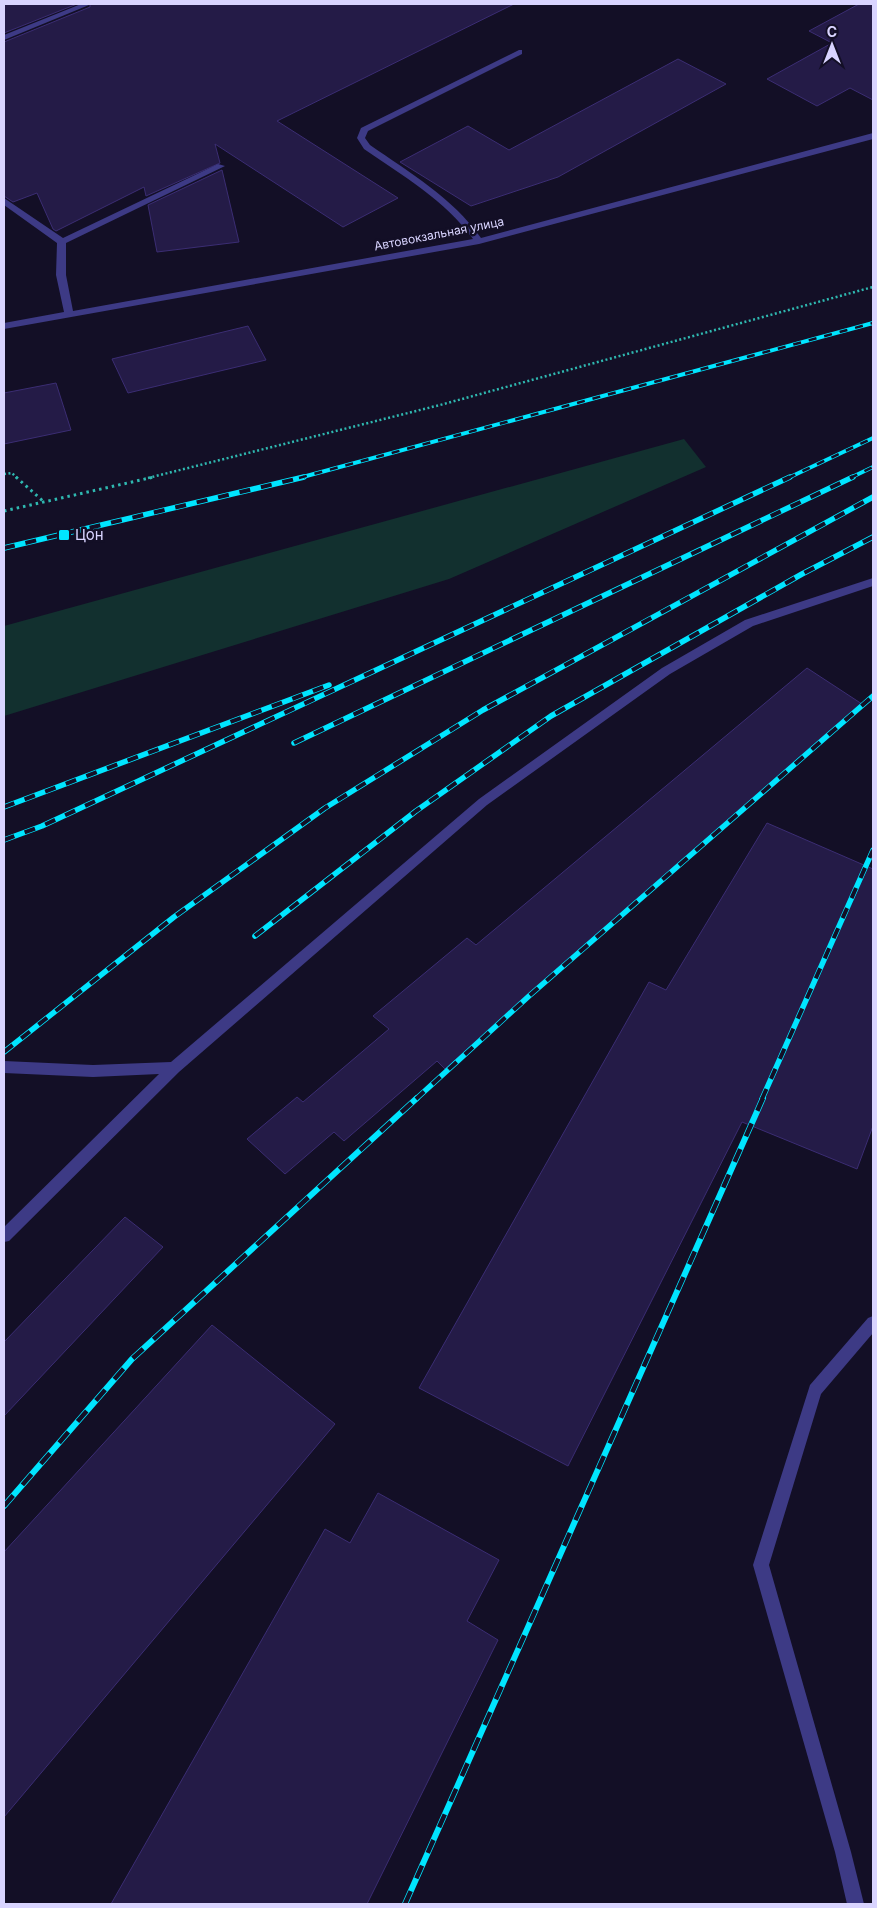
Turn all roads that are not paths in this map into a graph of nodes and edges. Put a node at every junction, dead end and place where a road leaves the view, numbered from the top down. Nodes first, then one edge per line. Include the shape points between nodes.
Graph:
1 (85, 5) edge
2 (4, 38) edge
3 (519, 52) dead end
4 (873, 136) edge
5 (221, 166) dead end
6 (4, 201) edge
7 (479, 241) junction
8 (62, 242) junction
9 (69, 314) junction
10 (4, 326) edge
11 (873, 582) edge
12 (4, 1067) edge
13 (174, 1068) junction
14 (4, 1236) edge
15 (873, 1323) edge
16 (855, 1904) edge

1 - 2 street
3 - 7 street via 364,130 361,138 367,146 455,211
4 - 7 street, Автовокзальная улица
5 - 8 street
6 - 8 street
7 - 9 street, Автовокзальная улица
8 - 9 street via 61,275
9 - 10 street, Автовокзальная улица
11 - 13 street via 749,623 666,671 483,802
12 - 13 street via 93,1071
13 - 14 street
15 - 16 street via 815,1390 761,1565 844,1852

